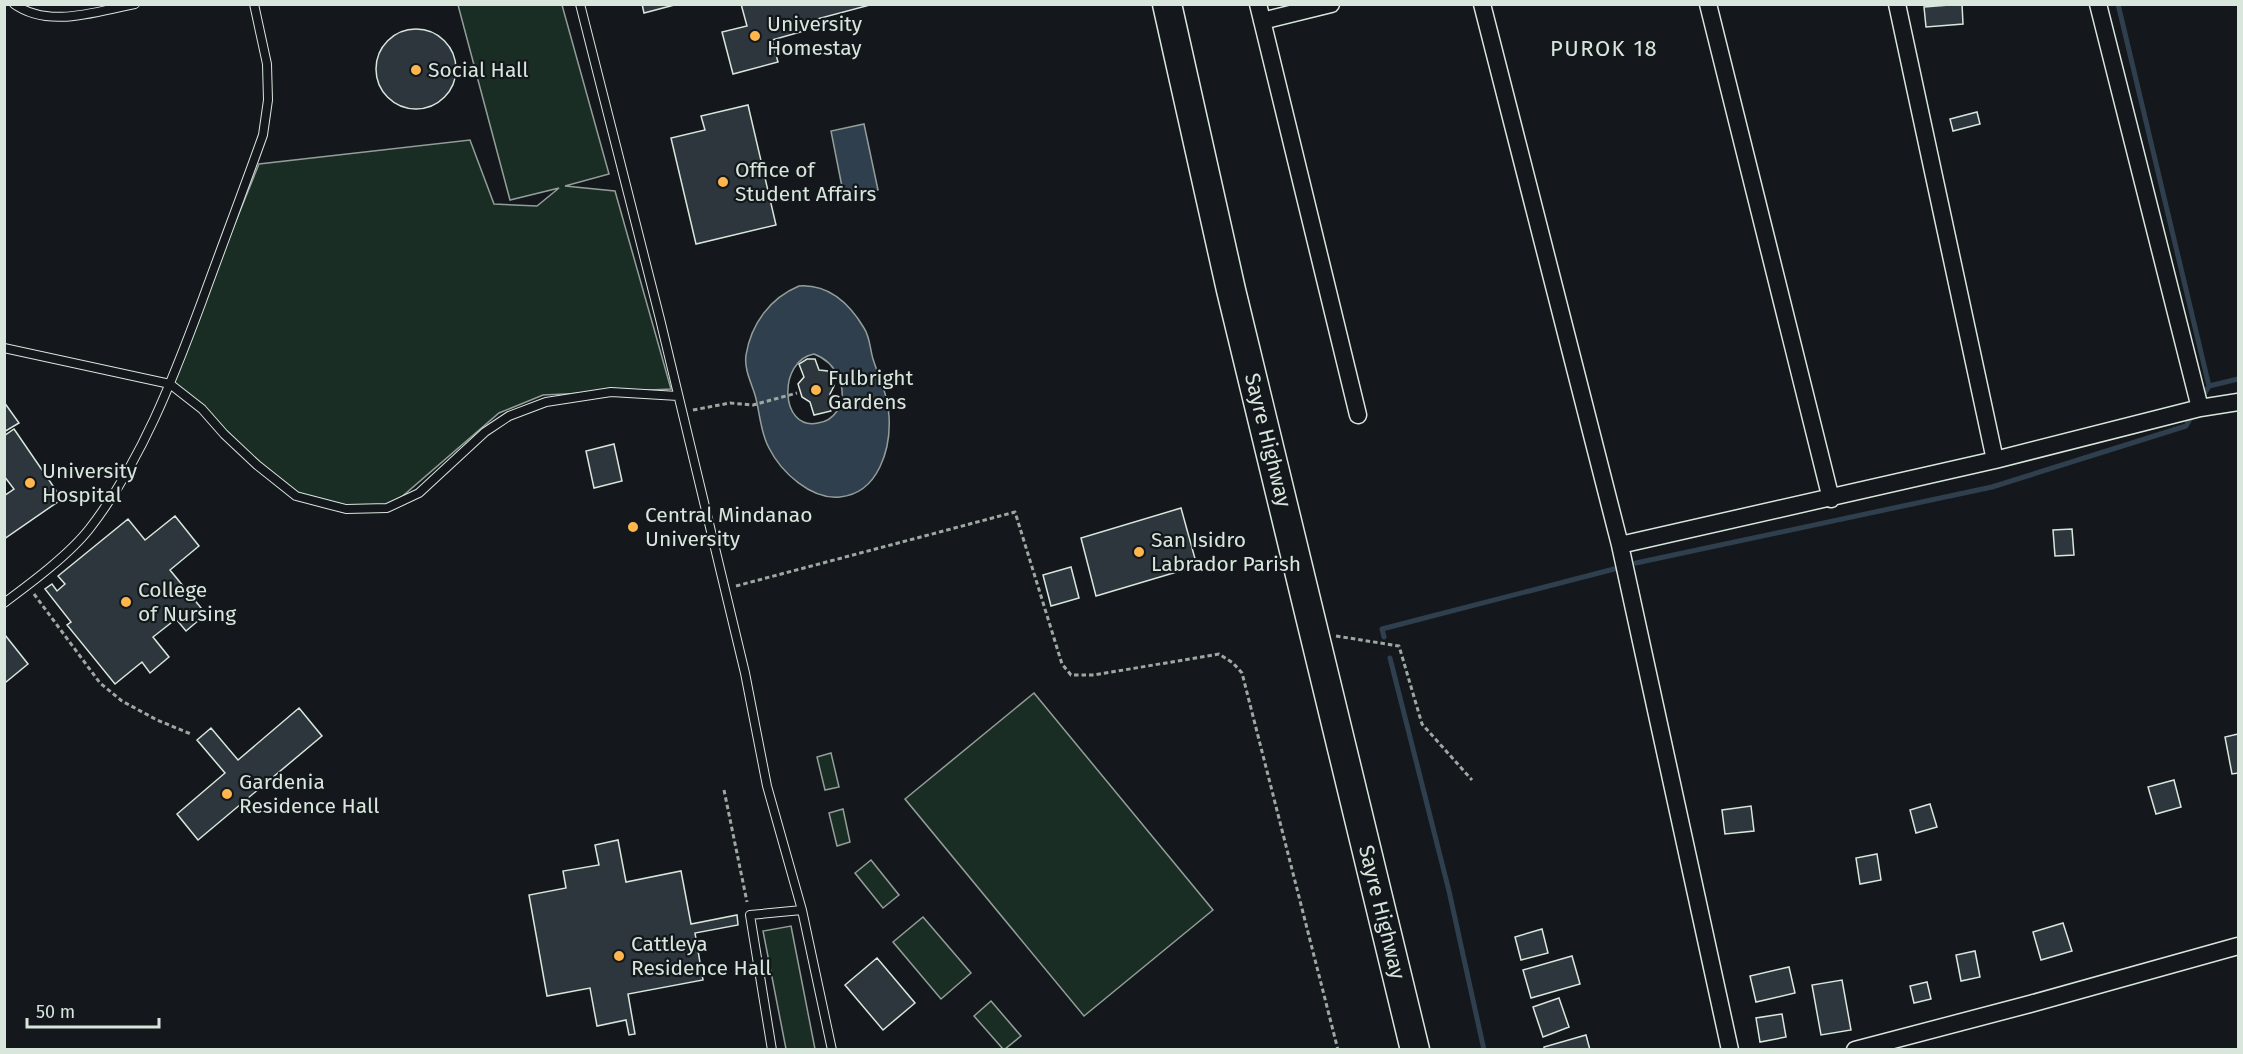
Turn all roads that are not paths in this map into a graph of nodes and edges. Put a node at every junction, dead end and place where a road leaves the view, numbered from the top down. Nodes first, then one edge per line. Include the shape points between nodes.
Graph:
1 (14, 4) edge
2 (135, 4) edge
3 (254, 4) edge
4 (580, 4) edge
5 (1167, 4) edge
6 (1258, 4) edge
7 (1331, 4) edge
8 (1482, 4) edge
9 (1708, 4) edge
10 (1897, 4) edge
11 (2098, 4) edge
12 (103, 7) edge
13 (1262, 21) junction
14 (4, 348) edge
15 (170, 384) junction
16 (678, 396) junction
17 (2238, 402) edge
18 (2200, 408) junction
19 (1358, 415) dead end
20 (1995, 460) junction
21 (1831, 499) junction
22 (1620, 545) junction
23 (4, 603) edge
24 (802, 910) junction
25 (2238, 946) edge
26 (772, 1050) edge
27 (832, 1050) edge
28 (1415, 1050) edge
29 (1730, 1050) edge
30 (1855, 1050) edge

1 - 12 lane via 34,14 54,17 78,16
2 - 12 lane
3 - 15 lane via 267,64 268,100 263,135
4 - 16 lane
5 - 28 highway, Sayre Highway via 1231,290
6 - 13 street
7 - 13 street
8 - 22 street
9 - 21 street
10 - 20 street
11 - 18 street
13 - 19 street
14 - 15 lane
15 - 16 lane via 296,496 346,509 387,508 419,493 485,432 509,416 546,402 611,392
15 - 23 lane via 114,494 88,530
16 - 24 lane via 745,673 767,786
17 - 18 street
18 - 20 street
20 - 21 street
21 - 22 street
22 - 29 street
24 - 26 lane via 750,915
24 - 27 lane
25 - 30 street

